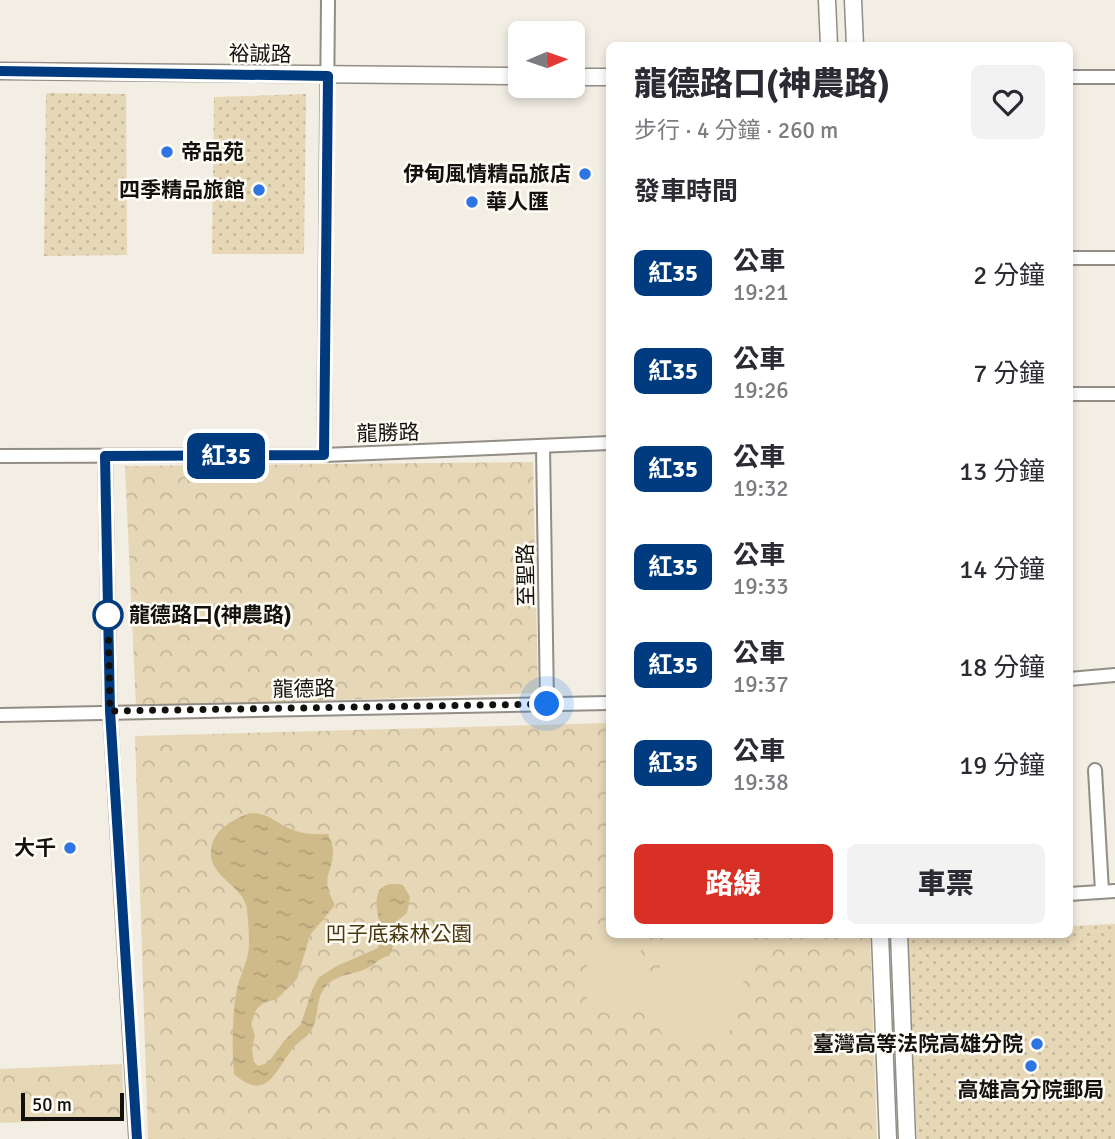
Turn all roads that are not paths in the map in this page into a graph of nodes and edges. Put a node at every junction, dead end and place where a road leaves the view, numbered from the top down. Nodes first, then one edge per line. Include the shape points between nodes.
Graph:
1 (328, 0) edge
2 (827, 0) edge
3 (853, 0) edge
4 (828, 42) edge
5 (855, 42) edge
6 (0, 71) edge
7 (328, 76) junction
8 (508, 76) edge
9 (585, 77) edge
10 (606, 77) edge
11 (1073, 77) edge
12 (1115, 77) edge
13 (1073, 258) edge
14 (1115, 258) edge
15 (1073, 394) edge
16 (1115, 394) edge
17 (606, 443) edge
18 (543, 446) junction
19 (324, 455) junction
20 (0, 456) edge
21 (105, 456) junction
22 (1115, 676) edge
23 (1073, 679) edge
24 (606, 703) edge
25 (547, 704) junction
26 (110, 711) junction
27 (0, 715) edge
28 (1096, 770) dead end
29 (1108, 891) edge
30 (1073, 894) edge
31 (880, 938) edge
32 (899, 938) edge
33 (136, 1139) edge
34 (888, 1139) edge
35 (907, 1139) edge

1 - 7 street
2 - 4 street
3 - 5 street
6 - 7 street, 裕誠路
7 - 8 street, 裕誠路
7 - 19 street
9 - 10 street
11 - 12 street
13 - 14 street
15 - 16 street
17 - 18 street, 龍勝路
18 - 19 street, 龍勝路
18 - 25 street, 至聖路
19 - 21 street, 龍勝路
20 - 21 street, 龍勝路
21 - 26 street
22 - 23 street
24 - 25 street, 龍德路
25 - 26 street, 龍德路
26 - 27 street, 龍德路
26 - 33 street
28 - 29 street
29 - 30 street
31 - 34 street
32 - 35 street

